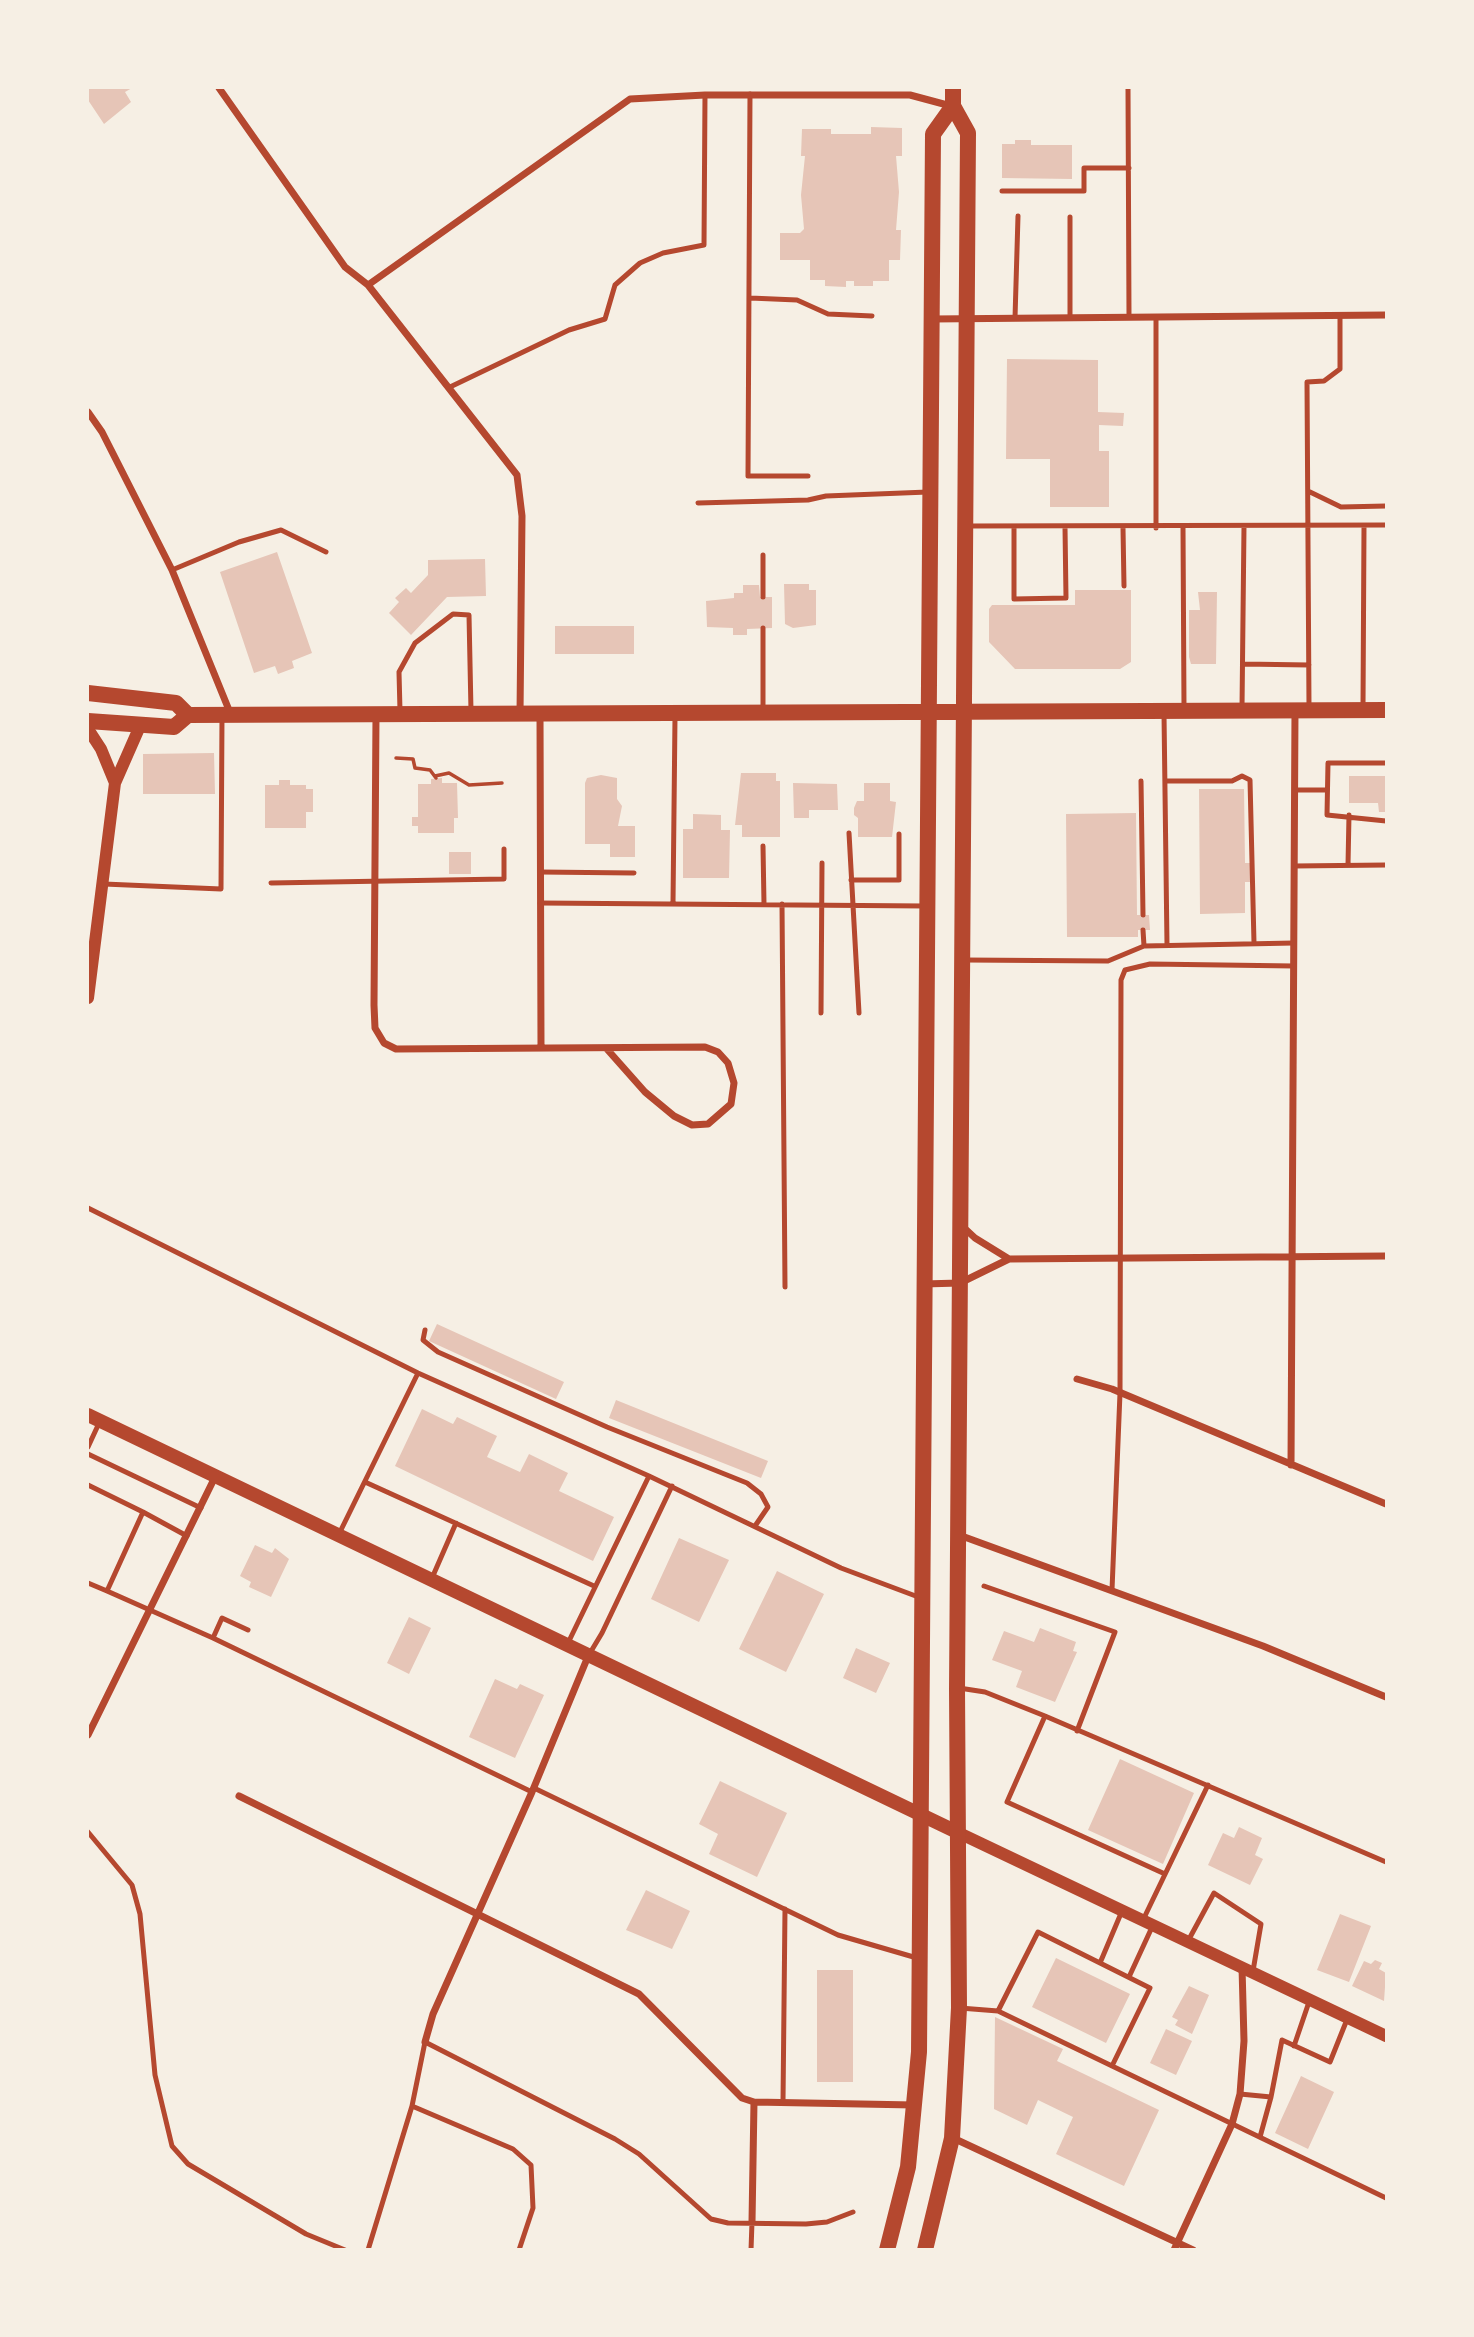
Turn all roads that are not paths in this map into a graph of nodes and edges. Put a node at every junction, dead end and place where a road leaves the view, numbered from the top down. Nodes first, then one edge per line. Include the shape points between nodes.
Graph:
1 (219, 88) edge
2 (656, 88) edge
3 (953, 88) edge
4 (1128, 88) edge
5 (815, 91) edge
6 (750, 94) junction
7 (705, 95) junction
8 (663, 96) junction
9 (953, 107) junction
10 (1129, 168) junction
11 (1002, 191) dead end
12 (1018, 216) dead end
13 (1070, 217) dead end
14 (368, 285) junction
15 (750, 298) junction
16 (1340, 315) junction
17 (1387, 315) edge
18 (872, 316) dead end
19 (1070, 317) junction
20 (1129, 317) junction
21 (1156, 317) junction
22 (968, 318) junction
23 (1015, 318) junction
24 (932, 319) junction
25 (450, 387) junction
26 (88, 412) edge
27 (808, 476) dead end
28 (930, 492) junction
29 (1308, 492) junction
30 (698, 503) dead end
31 (1387, 506) edge
32 (965, 526) junction
33 (1244, 526) junction
34 (1309, 526) junction
35 (1364, 526) junction
36 (1387, 526) edge
37 (1014, 527) junction
38 (1066, 527) junction
39 (1183, 527) junction
40 (1123, 528) junction
41 (1156, 528) junction
42 (326, 552) dead end
43 (763, 555) dead end
44 (172, 570) junction
45 (1124, 586) dead end
46 (763, 597) dead end
47 (763, 628) dead end
48 (1242, 664) junction
49 (1309, 665) junction
50 (88, 693) edge
51 (1387, 709) edge
52 (1302, 710) junction
53 (1363, 710) junction
54 (1164, 711) junction
55 (1184, 711) junction
56 (1242, 711) junction
57 (928, 712) junction
58 (964, 712) junction
59 (763, 713) junction
60 (520, 714) junction
61 (540, 714) junction
62 (675, 714) junction
63 (188, 715) junction
64 (471, 715) junction
65 (227, 716) junction
66 (376, 716) junction
67 (400, 716) junction
68 (88, 721) edge
69 (140, 726) junction
70 (88, 729) edge
71 (1387, 764) edge
72 (1141, 781) dead end
73 (1165, 781) junction
74 (115, 783) junction
75 (1295, 789) junction
76 (1327, 790) junction
77 (1349, 816) junction
78 (1387, 821) edge
79 (849, 833) dead end
80 (899, 834) dead end
81 (763, 846) dead end
82 (503, 849) dead end
83 (822, 863) dead end
84 (1349, 865) junction
85 (1387, 865) edge
86 (1294, 866) junction
87 (540, 872) junction
88 (634, 873) dead end
89 (851, 880) junction
90 (375, 881) junction
91 (271, 883) dead end
92 (102, 884) junction
93 (540, 902) junction
94 (673, 903) junction
95 (764, 904) junction
96 (782, 904) junction
97 (821, 905) junction
98 (853, 905) junction
99 (928, 906) junction
100 (1143, 915) dead end
101 (1143, 930) dead end
102 (1254, 943) junction
103 (1294, 943) junction
104 (1167, 945) junction
105 (1143, 946) junction
106 (962, 960) junction
107 (1294, 966) junction
108 (88, 998) edge
109 (821, 1013) dead end
110 (859, 1013) dead end
111 (541, 1047) junction
112 (606, 1048) junction
113 (88, 1208) edge
114 (961, 1224) junction
115 (1293, 1256) junction
116 (1387, 1256) edge
117 (1122, 1257) junction
118 (1009, 1259) junction
119 (960, 1283) junction
120 (923, 1284) junction
121 (785, 1287) dead end
122 (425, 1329) dead end
123 (418, 1373) junction
124 (1077, 1379) dead end
125 (1120, 1393) junction
126 (94, 1418) edge
127 (88, 1447) edge
128 (88, 1454) edge
129 (1291, 1465) junction
130 (649, 1476) junction
131 (215, 1477) junction
132 (365, 1482) junction
133 (88, 1485) edge
134 (672, 1486) junction
135 (1387, 1504) edge
136 (201, 1508) junction
137 (143, 1512) junction
138 (456, 1523) junction
139 (755, 1526) junction
140 (958, 1535) junction
141 (187, 1536) junction
142 (338, 1536) junction
143 (431, 1580) junction
144 (88, 1583) edge
145 (594, 1586) junction
146 (984, 1586) dead end
147 (1112, 1590) junction
148 (107, 1591) junction
149 (924, 1600) junction
150 (151, 1609) junction
151 (248, 1630) dead end
152 (213, 1638) junction
153 (567, 1644) junction
154 (589, 1654) junction
155 (957, 1688) junction
156 (1387, 1697) edge
157 (1045, 1716) junction
158 (1077, 1731) junction
159 (88, 1735) edge
160 (1208, 1786) junction
161 (533, 1790) junction
162 (239, 1796) dead end
163 (922, 1817) junction
164 (88, 1832) edge
165 (959, 1833) junction
166 (1387, 1862) edge
167 (1165, 1874) junction
168 (785, 1909) junction
169 (1122, 1911) junction
170 (477, 1915) junction
171 (1148, 1922) junction
172 (1188, 1941) junction
173 (920, 1959) junction
174 (1100, 1964) junction
175 (1247, 1969) junction
176 (1129, 1977) junction
177 (1310, 1999) junction
178 (959, 2007) junction
179 (998, 2011) junction
180 (1348, 2017) junction
181 (1387, 2036) edge
182 (425, 2042) junction
183 (1294, 2046) junction
184 (1112, 2066) junction
185 (1240, 2094) junction
186 (1271, 2097) junction
187 (754, 2102) junction
188 (783, 2102) junction
189 (915, 2105) junction
190 (412, 2106) junction
191 (1232, 2124) junction
192 (1260, 2137) junction
193 (952, 2138) junction
194 (1387, 2198) edge
195 (853, 2212) dead end
196 (752, 2222) junction
197 (1176, 2246) edge
198 (345, 2249) edge
199 (368, 2249) edge
200 (519, 2249) edge
201 (751, 2249) edge
202 (887, 2249) edge
203 (925, 2249) edge
204 (1193, 2249) edge

1 - 14 street via 345,267
2 - 8 street
3 - 9 main road
4 - 10 lane
5 - 6 street
5 - 9 street via 910,95
6 - 7 street
6 - 15 lane
7 - 8 street
7 - 25 lane via 704,246 663,253 640,264 615,285 605,319 569,330
8 - 14 street via 630,99
9 - 22 main road via 968,134
9 - 24 main road via 933,134
10 - 11 lane via 1084,168 1084,191
10 - 20 lane
12 - 23 lane
13 - 19 lane
14 - 25 street
15 - 18 lane via 797,300 828,314
15 - 27 lane via 748,476
16 - 17 street
16 - 21 street
16 - 29 lane via 1340,369 1324,381 1307,382
19 - 20 street
19 - 23 street
20 - 21 street
21 - 41 lane
22 - 23 street
22 - 24 street
22 - 32 main road
24 - 28 main road
25 - 60 street via 517,475 522,516
26 - 44 street
28 - 30 lane
28 - 57 main road
29 - 31 lane via 1340,508
29 - 34 lane
32 - 37 lane
32 - 58 main road
33 - 34 lane
33 - 39 lane
33 - 48 lane
34 - 35 lane
34 - 49 lane
35 - 36 lane
35 - 53 lane
37 - 38 lane
37 - 38 lane via 1014,598 1066,598
38 - 40 lane
39 - 41 lane
39 - 55 lane
40 - 41 lane
40 - 45 lane
42 - 44 lane via 282,530
43 - 46 lane
44 - 65 street
47 - 59 lane
48 - 49 lane
48 - 56 lane
49 - 52 lane
50 - 63 main road via 176,703
51 - 53 main road
52 - 53 main road
52 - 56 main road
52 - 75 street
54 - 55 main road
54 - 58 main road
54 - 73 lane
55 - 56 main road
57 - 58 main road
57 - 59 main road
57 - 99 main road
58 - 106 main road
59 - 62 main road
60 - 61 main road
60 - 64 main road
61 - 62 main road
61 - 87 street
62 - 94 lane
63 - 65 main road
63 - 69 main road via 174,727
64 - 67 main road
64 - 67 lane via 469,615 453,614 415,643 399,672
65 - 66 main road
65 - 92 lane via 221,890
66 - 67 main road
66 - 90 street
68 - 69 main road
69 - 74 street
70 - 74 street
71 - 76 lane via 1328,763
72 - 100 lane
73 - 102 lane via 1232,781 1242,776 1250,780
73 - 104 lane
74 - 92 street
75 - 76 lane
75 - 86 street
76 - 77 lane via 1326,815
77 - 78 lane
77 - 84 lane
79 - 89 lane
80 - 89 lane via 899,880
81 - 95 lane
82 - 90 lane via 504,879
83 - 97 lane
84 - 85 lane
84 - 86 lane
86 - 103 street
87 - 88 lane
87 - 93 street
89 - 98 lane
90 - 91 lane
90 - 111 street via 375,1028 384,1043 396,1049
92 - 108 street
93 - 94 lane
93 - 111 street
94 - 95 lane
95 - 96 lane
96 - 97 lane
96 - 121 lane
97 - 98 lane
97 - 109 lane
98 - 99 lane
98 - 110 lane
99 - 120 main road
101 - 105 lane
102 - 103 lane
102 - 104 lane
103 - 107 street
104 - 105 lane
105 - 106 lane via 1108,961
106 - 114 main road
107 - 115 street
107 - 117 lane via 1150,964 1125,970 1121,994
111 - 112 street
112 - 112 street via 645,1092 692,1125 708,1124 731,1104 734,1083 728,1063 705,1046
113 - 123 lane
114 - 118 street
114 - 119 main road
115 - 116 street
115 - 117 street
115 - 129 street
117 - 118 street
117 - 125 lane
118 - 119 street
119 - 120 street
119 - 140 main road
120 - 149 main road
122 - 139 lane via 423,1340 438,1352 747,1483 768,1507
123 - 130 lane
123 - 132 lane
124 - 125 street
125 - 129 street
125 - 147 lane
126 - 127 lane
126 - 131 main road
128 - 136 lane
129 - 135 street
130 - 134 lane
130 - 145 lane
131 - 136 street
131 - 142 main road
132 - 138 lane
132 - 142 lane
133 - 137 lane
134 - 139 lane
134 - 154 lane
136 - 141 street
137 - 141 lane
137 - 148 lane
138 - 143 lane
138 - 145 lane
139 - 149 lane via 841,1569
140 - 147 street
140 - 155 main road
141 - 150 street
142 - 143 main road
143 - 153 main road
144 - 148 lane
145 - 153 lane
146 - 158 lane via 1115,1632
147 - 156 street
148 - 150 lane
149 - 163 main road
150 - 152 lane
150 - 159 street
151 - 152 lane via 222,1618
152 - 161 lane
153 - 154 main road
154 - 161 street
154 - 163 main road
155 - 157 lane via 985,1692
155 - 165 main road
157 - 158 lane
157 - 167 lane via 1007,1802
158 - 160 lane
160 - 166 lane
160 - 167 lane
161 - 168 lane
161 - 170 street
162 - 170 street
163 - 165 main road
163 - 173 main road
164 - 198 lane via 132,1885 155,2075 172,2146 188,2165 306,2234
165 - 169 street
165 - 178 main road
167 - 171 lane
168 - 173 lane via 838,1935
168 - 188 lane
169 - 171 street
169 - 174 lane
170 - 182 street
170 - 187 street via 639,1994 742,2098
171 - 172 street
171 - 176 lane
172 - 175 street
172 - 175 lane via 1214,1893 1261,1924
173 - 189 main road
174 - 176 lane
174 - 179 lane via 1038,1932
175 - 177 street
175 - 185 street
176 - 184 lane via 1150,1988
177 - 180 street
177 - 183 lane
178 - 179 lane
178 - 193 main road
179 - 184 lane
180 - 181 street
180 - 183 lane via 1330,2062
182 - 190 lane
182 - 196 lane via 615,2139 639,2154 711,2219
183 - 186 lane via 1282,2040
184 - 191 lane
185 - 186 lane
185 - 191 street
186 - 192 lane
187 - 188 street
187 - 196 street
188 - 189 street
189 - 202 main road via 908,2167
190 - 199 lane
190 - 200 lane via 513,2149 531,2165 533,2208
191 - 192 lane
191 - 197 street
192 - 194 lane
193 - 197 street
193 - 203 main road
195 - 196 lane via 827,2222
196 - 201 lane
197 - 204 street

